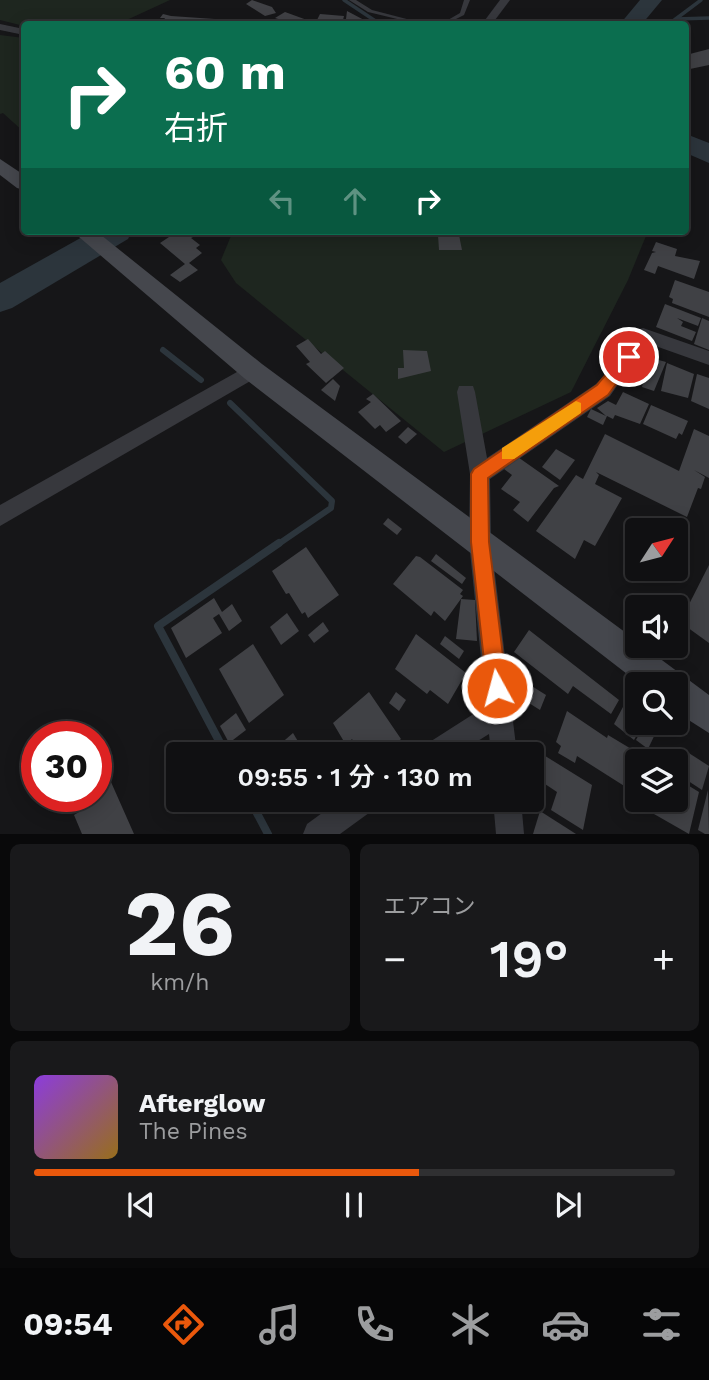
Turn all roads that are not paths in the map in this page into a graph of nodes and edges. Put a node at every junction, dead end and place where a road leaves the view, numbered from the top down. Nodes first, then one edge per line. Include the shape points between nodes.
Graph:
1 (352, 0) edge
2 (467, 0) edge
3 (505, 0) edge
4 (412, 21) edge
5 (449, 21) edge
6 (489, 21) edge
7 (0, 27) edge
8 (21, 31) edge
9 (0, 165) edge
10 (21, 182) edge
11 (87, 235) edge
12 (709, 358) edge
13 (253, 371) junction
14 (466, 392) dead end
15 (480, 474) junction
16 (0, 516) edge
17 (480, 542) junction
18 (651, 672) edge
19 (688, 700) edge
20 (500, 712) junction
21 (709, 716) edge
22 (453, 742) edge
23 (502, 742) edge
24 (347, 812) edge
25 (509, 812) edge
26 (317, 834) edge
27 (510, 834) edge

1 - 4 lane via 370,11
2 - 5 lane via 461,15
3 - 6 street
7 - 8 street
9 - 10 street
11 - 13 street
12 - 15 street via 643,335 603,390
13 - 16 street
13 - 17 street
14 - 15 street
15 - 17 street
17 - 18 street
17 - 20 street
19 - 21 street
20 - 22 street
20 - 23 street
24 - 26 street
25 - 27 street

